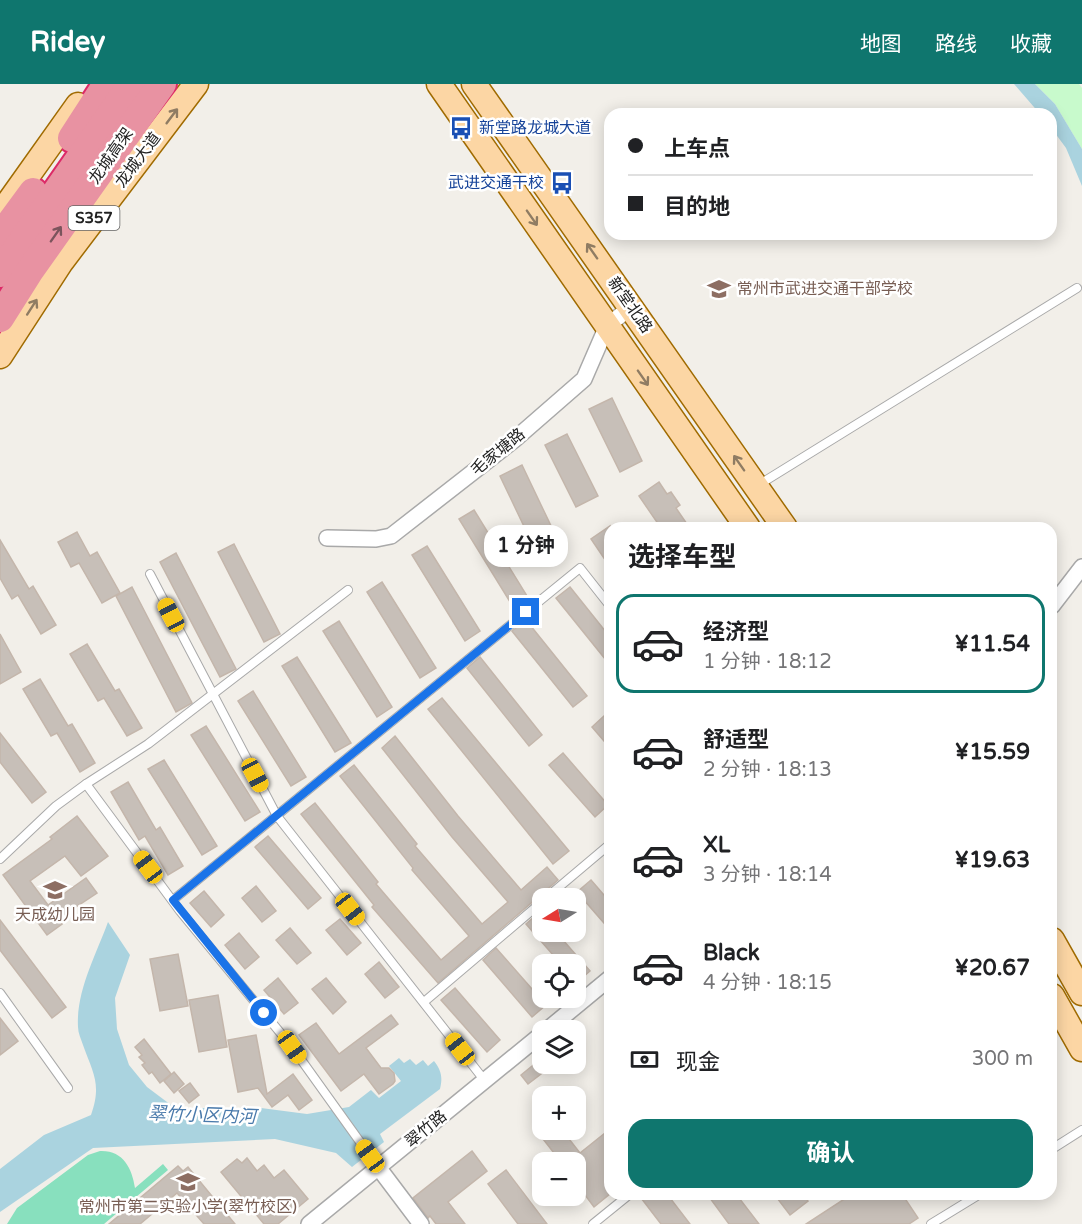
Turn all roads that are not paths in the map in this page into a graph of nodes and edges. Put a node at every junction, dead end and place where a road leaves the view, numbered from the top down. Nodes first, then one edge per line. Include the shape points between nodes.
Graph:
1 (93, 84) edge
2 (107, 84) edge
3 (122, 84) edge
4 (132, 84) edge
5 (162, 84) edge
6 (196, 84) edge
7 (439, 84) edge
8 (474, 84) edge
9 (0, 214) edge
10 (0, 237) edge
11 (0, 252) edge
12 (0, 273) edge
13 (1077, 288) dead end
14 (631, 307) junction
15 (0, 318) edge
16 (607, 326) junction
17 (0, 357) edge
18 (756, 487) junction
19 (744, 522) edge
20 (780, 522) edge
21 (327, 538) dead end
22 (1082, 567) edge
23 (150, 574) dead end
24 (348, 590) dead end
25 (604, 599) edge
26 (1057, 600) edge
27 (212, 695) junction
28 (86, 784) junction
29 (277, 816) junction
30 (604, 849) edge
31 (0, 859) edge
32 (558, 888) edge
33 (173, 900) junction
34 (532, 910) edge
35 (1057, 949) edge
36 (604, 983) edge
37 (0, 993) edge
38 (1082, 993) edge
39 (424, 1002) junction
40 (1057, 1005) edge
41 (559, 1020) edge
42 (532, 1042) edge
43 (1082, 1049) edge
44 (485, 1080) junction
45 (68, 1088) dead end
46 (1082, 1131) edge
47 (1057, 1146) edge
48 (374, 1162) junction
49 (623, 1200) edge
50 (970, 1200) edge
51 (309, 1224) edge
52 (421, 1224) edge
53 (593, 1224) edge
54 (931, 1224) edge

1 - 9 main road
2 - 10 highway via 58,160
3 - 11 main road
4 - 12 highway, 龙城高架
15 -> 5 highway, 龙城高架
17 -> 6 main road, 龙城大道 / S357 via 61,262
7 -> 16 main road, 新堂北路
14 -> 8 main road, 新堂北路
13 - 18 lane
14 - 16 street, 毛家塘路
18 -> 14 main road, 新堂北路
16 -> 19 main road, 新堂北路
16 - 21 street, 毛家塘路 via 584,379 514,440 391,536
18 - 20 main road, 新堂北路
22 - 26 street
23 - 27 lane
24 - 27 lane
25 - 29 lane via 579,568
27 - 28 lane via 148,744
27 - 29 lane
28 - 31 lane via 56,806
28 - 33 lane
29 - 33 lane
29 - 39 lane
30 - 32 lane
33 - 48 lane via 292,1047
34 - 39 lane
35 - 38 main road
36 - 41 street
37 - 45 lane
39 - 44 lane
40 - 43 main road
42 - 44 street, 翠竹路
44 - 48 street, 翠竹路
46 - 47 lane
48 - 51 street, 翠竹路
48 - 52 street
49 - 53 lane
50 - 54 lane

